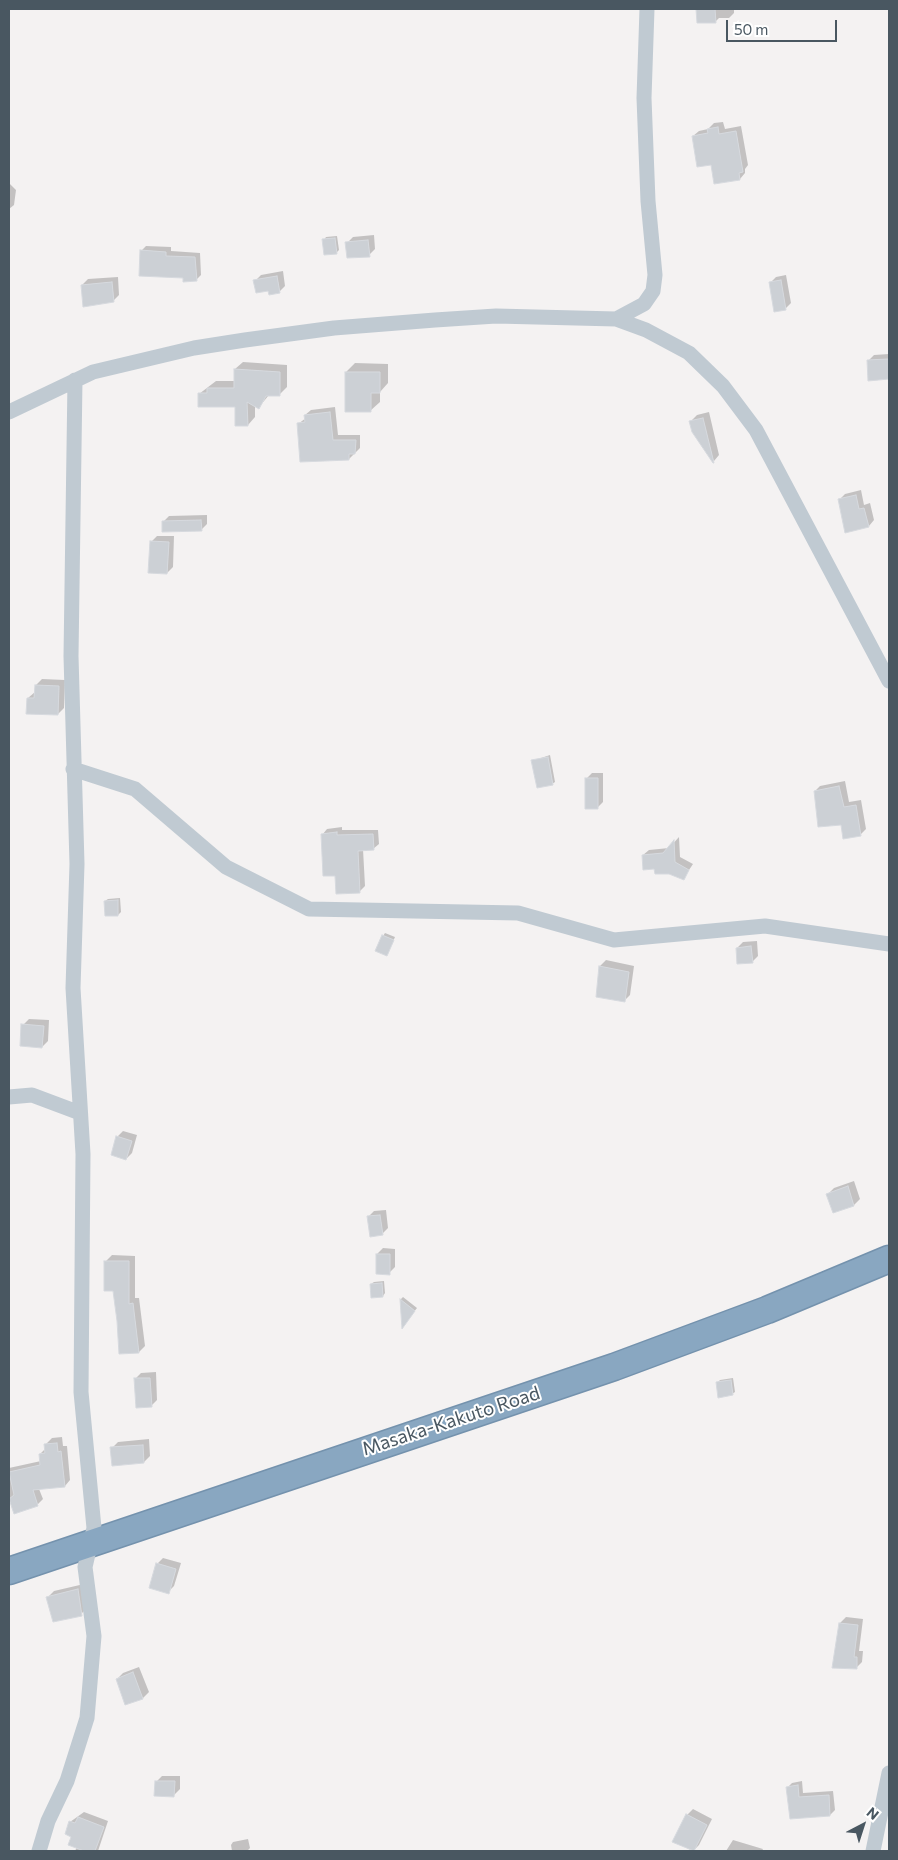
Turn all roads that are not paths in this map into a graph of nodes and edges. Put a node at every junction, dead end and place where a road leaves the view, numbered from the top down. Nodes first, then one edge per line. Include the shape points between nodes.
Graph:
1 (647, 9) edge
2 (616, 319) junction
3 (75, 380) junction
4 (9, 412) edge
5 (889, 681) edge
6 (72, 769) junction
7 (889, 944) edge
8 (9, 1097) edge
9 (80, 1113) junction
10 (889, 1259) edge
11 (91, 1543) junction
12 (9, 1571) edge
13 (889, 1773) edge
14 (39, 1851) edge
15 (873, 1851) edge

1 - 2 street via 644,98 655,275 653,292 644,304
2 - 3 street via 496,316 334,328 194,348 93,372
2 - 5 street via 646,330 689,354 723,386 756,430
3 - 4 street
3 - 6 street
6 - 7 street via 135,789 226,867 309,910 518,914 614,940 765,926
6 - 9 street via 77,864 73,988
8 - 9 street via 32,1095
9 - 11 street via 83,1154 82,1392 94,1528
10 - 11 highway, Masaka-Kakuto Road via 648,1355
11 - 12 highway, Masaka-Kakuto Road
11 - 14 street via 85,1567 94,1636 87,1718 67,1781 48,1821
13 - 15 street

